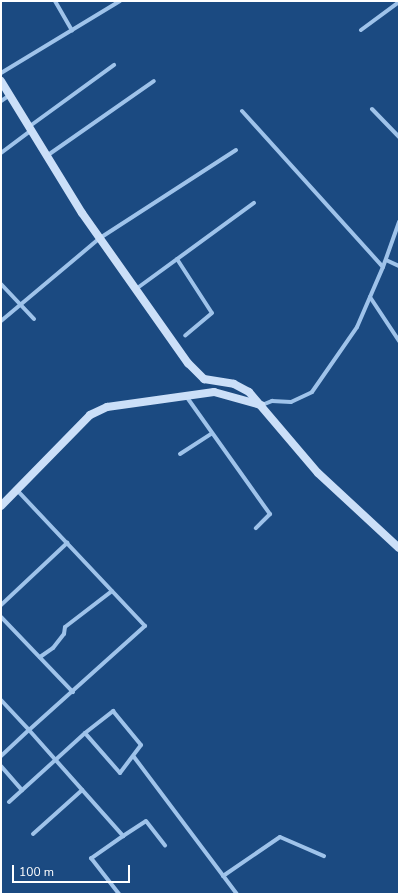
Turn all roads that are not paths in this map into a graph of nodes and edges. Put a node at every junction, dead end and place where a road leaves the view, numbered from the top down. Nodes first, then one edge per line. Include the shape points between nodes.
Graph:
1 (55, 1) edge
2 (120, 1) edge
3 (399, 2) edge
4 (72, 30) junction
5 (362, 30) dead end
6 (114, 65) dead end
7 (1, 73) edge
8 (1, 80) edge
9 (154, 81) dead end
10 (10, 95) junction
11 (1, 101) edge
12 (372, 109) dead end
13 (242, 110) dead end
14 (30, 126) junction
15 (399, 137) edge
16 (236, 150) dead end
17 (1, 153) edge
18 (48, 155) junction
19 (254, 203) dead end
20 (399, 222) edge
21 (100, 238) junction
22 (177, 259) junction
23 (386, 260) junction
24 (399, 266) edge
25 (383, 267) junction
26 (1, 284) edge
27 (136, 289) junction
28 (370, 297) junction
29 (21, 304) junction
30 (34, 319) dead end
31 (1, 321) edge
32 (185, 336) dead end
33 (399, 341) edge
34 (186, 396) junction
35 (262, 405) junction
36 (212, 433) junction
37 (180, 454) dead end
38 (17, 490) junction
39 (1, 506) edge
40 (256, 528) dead end
41 (67, 543) junction
42 (399, 548) edge
43 (112, 591) junction
44 (1, 605) edge
45 (1, 617) edge
46 (40, 657) junction
47 (73, 692) junction
48 (1, 700) edge
49 (29, 730) junction
50 (85, 733) junction
51 (1, 756) edge
52 (134, 757) junction
53 (56, 760) junction
54 (1, 766) edge
55 (22, 790) junction
56 (82, 790) junction
57 (9, 802) dead end
58 (33, 834) dead end
59 (123, 836) junction
60 (165, 845) dead end
61 (324, 856) dead end
62 (223, 876) junction
63 (119, 894) edge
64 (237, 894) edge

1 - 4 street
2 - 4 street
3 - 5 street
4 - 7 street
6 - 14 street
8 - 10 street
9 - 18 street
10 - 11 street
10 - 14 street
12 - 15 street
13 - 25 street
14 - 17 street via 32,130
14 - 18 street
16 - 21 street
18 - 21 street
19 - 22 street
20 - 23 street
21 - 27 street
21 - 29 street
22 - 27 street
22 - 32 street via 212,313
23 - 24 street
23 - 25 street
25 - 28 street
26 - 29 street
27 - 35 street via 188,363 204,379 234,384 249,392
28 - 33 street
28 - 35 street via 357,327 312,392 291,402 272,401
29 - 30 street
29 - 31 street
34 - 35 street via 214,392
34 - 36 street
34 - 38 street via 107,407 90,415
35 - 42 street via 318,473
36 - 37 street
36 - 40 street via 270,514
38 - 39 street
38 - 41 street
41 - 43 street
41 - 44 street
43 - 46 street via 65,627 64,634 53,648
43 - 47 street via 145,626
45 - 46 street
46 - 47 street
47 - 49 street
48 - 49 street
49 - 51 street
49 - 53 street
50 - 52 street via 120,773
50 - 52 street via 113,711 141,745
50 - 53 street
52 - 62 street
53 - 55 street
53 - 56 street
54 - 55 street
55 - 57 street
56 - 58 street
56 - 59 street
59 - 60 street via 146,821
59 - 63 street via 91,858
61 - 62 street via 280,837
62 - 64 street

